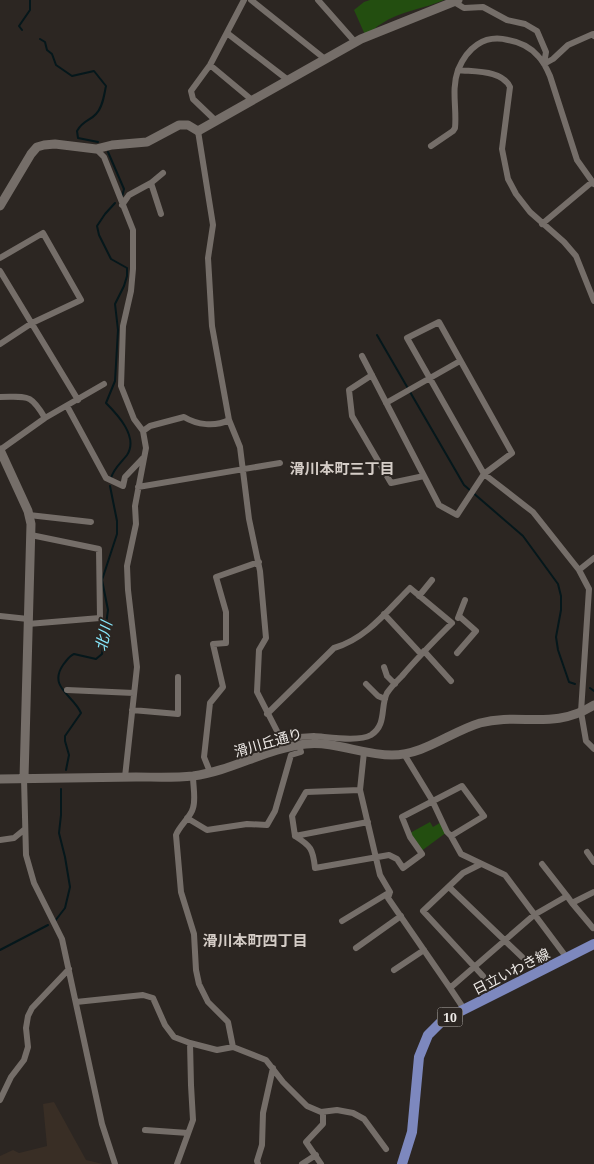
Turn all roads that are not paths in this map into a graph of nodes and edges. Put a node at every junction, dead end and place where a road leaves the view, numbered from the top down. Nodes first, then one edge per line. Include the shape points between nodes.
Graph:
1 (244, 0) edge
2 (251, 0) edge
3 (318, 0) edge
4 (456, 1) edge
5 (227, 33) junction
6 (594, 36) edge
7 (355, 42) junction
8 (325, 59) junction
9 (544, 64) junction
10 (210, 66) junction
11 (458, 70) junction
12 (288, 80) junction
13 (252, 100) junction
14 (216, 121) junction
15 (198, 130) junction
16 (431, 146) dead end
17 (96, 149) junction
18 (162, 173) dead end
19 (151, 183) junction
20 (593, 183) edge
21 (122, 205) junction
22 (0, 206) edge
23 (162, 214) dead end
24 (542, 224) junction
25 (0, 258) edge
26 (0, 271) edge
27 (594, 301) edge
28 (32, 323) junction
29 (0, 344) edge
30 (362, 356) dead end
31 (460, 361) junction
32 (372, 375) junction
33 (430, 378) junction
34 (104, 384) dead end
35 (0, 397) edge
36 (78, 400) junction
37 (386, 403) junction
38 (67, 406) junction
39 (45, 418) junction
40 (229, 420) junction
41 (144, 431) junction
42 (0, 450) edge
43 (144, 457) junction
44 (280, 463) dead end
45 (4, 467) edge
46 (243, 469) junction
47 (484, 474) junction
48 (424, 476) junction
49 (138, 487) junction
50 (29, 515) junction
51 (91, 522) dead end
52 (31, 535) junction
53 (594, 558) edge
54 (259, 562) junction
55 (579, 570) junction
56 (432, 580) dead end
57 (592, 587) edge
58 (419, 596) junction
59 (465, 600) dead end
60 (384, 614) junction
61 (0, 616) edge
62 (459, 616) junction
63 (28, 621) junction
64 (452, 624) junction
65 (422, 653) junction
66 (457, 653) dead end
67 (384, 667) dead end
68 (178, 676) dead end
69 (451, 681) dead end
70 (366, 684) dead end
71 (395, 684) junction
72 (67, 690) dead end
73 (134, 693) junction
74 (385, 699) junction
75 (594, 705) edge
76 (132, 710) junction
77 (581, 712) junction
78 (267, 714) junction
79 (315, 740) junction
80 (299, 745) junction
81 (594, 749) edge
82 (364, 752) junction
83 (404, 754) junction
84 (210, 772) junction
85 (193, 776) junction
86 (125, 777) junction
87 (24, 778) junction
88 (0, 779) edge
89 (360, 790) junction
90 (432, 800) junction
91 (187, 818) junction
92 (368, 822) junction
93 (25, 829) junction
94 (295, 836) junction
95 (451, 836) junction
96 (0, 840) edge
97 (587, 852) dead end
98 (376, 856) junction
99 (594, 862) edge
100 (481, 864) junction
101 (542, 864) dead end
102 (449, 887) junction
103 (390, 892) junction
104 (594, 892) edge
105 (566, 896) junction
106 (572, 903) junction
107 (534, 915) junction
108 (401, 916) junction
109 (342, 922) dead end
110 (593, 928) dead end
111 (505, 940) junction
112 (594, 944) edge
113 (356, 948) dead end
114 (424, 950) junction
115 (522, 957) dead end
116 (567, 958) junction
117 (474, 967) junction
118 (69, 969) junction
119 (394, 970) dead end
120 (483, 976) dead end
121 (450, 988) junction
122 (76, 1002) junction
123 (464, 1009) junction
124 (190, 1043) junction
125 (233, 1047) junction
126 (273, 1068) junction
127 (0, 1100) edge
128 (323, 1112) junction
129 (145, 1130) dead end
130 (188, 1133) junction
131 (386, 1149) dead end
132 (316, 1155) junction
133 (115, 1164) edge
134 (177, 1164) edge
135 (258, 1164) edge
136 (302, 1164) edge
137 (322, 1164) edge
138 (402, 1164) edge

1 - 5 street
2 - 8 street
3 - 7 street
4 - 7 street
4 - 9 street via 464,8 483,7 538,31 546,52
5 - 10 street
5 - 12 street
6 - 9 street via 592,34 568,46
7 - 8 street
8 - 12 street
9 - 11 street via 521,43 492,38 483,40 470,50
9 - 20 street via 577,160
10 - 13 street
10 - 14 street via 191,91 193,99
11 - 16 street via 454,97 455,128
11 - 24 street via 500,76 510,87 502,142 503,163 516,194
12 - 13 street
13 - 14 street
14 - 15 street
15 - 17 street via 188,124 179,125 146,142
15 - 40 street via 213,225 208,258 212,326
17 - 21 street via 104,157
17 - 22 street via 55,144 37,147
18 - 19 street
19 - 21 street via 129,195
19 - 23 street
20 - 24 street
21 - 41 street via 133,230 133,269 123,326 121,386 134,419
24 - 27 street via 576,256
25 - 28 street via 42,233 81,300
26 - 28 street
28 - 29 street
28 - 36 street
30 - 32 street
31 - 33 street
31 - 33 street via 439,322 407,338
31 - 47 street via 512,453
32 - 37 street
32 - 48 street via 349,390 352,416 391,483
33 - 37 street
33 - 47 street
34 - 36 street
35 - 39 street via 24,397 35,401
36 - 38 street
37 - 48 street
38 - 39 street
38 - 43 street via 106,478 123,486 124,477
39 - 42 street
40 - 41 street via 200,424 184,417 150,426
40 - 46 street via 240,447
41 - 43 street
42 - 45 street
43 - 49 street
44 - 46 street
45 - 50 street
46 - 49 street
46 - 54 street via 249,519
47 - 48 street via 457,515 439,505
47 - 55 street via 533,512
49 - 73 street via 136,524 127,566 137,667
50 - 51 street
50 - 52 street
52 - 63 street
52 - 63 street via 99,549 100,618
53 - 55 street
54 - 78 street via 266,638 259,650 258,692
54 - 84 street via 216,577 226,612 226,643 213,644 223,688 210,702 204,757
55 - 57 street
56 - 58 street
57 - 77 street
58 - 60 street via 410,588
58 - 64 street
59 - 62 street
60 - 65 street
60 - 78 street via 373,627 334,648
61 - 63 street
62 - 64 street
62 - 66 street via 476,631
63 - 87 street
64 - 65 street
65 - 69 street
65 - 71 street
67 - 71 street
68 - 76 street via 178,714
70 - 74 street
71 - 74 street
72 - 73 street
73 - 76 street
74 - 79 street via 382,720 372,734
75 - 77 street, 滑川丘通り
76 - 86 street
77 - 81 street via 586,741
77 - 83 street, 滑川丘通り via 547,721 482,723
78 - 79 street via 284,738
79 - 80 street, 滑川丘通り
79 - 82 street, 滑川丘通り
80 - 84 street, 滑川丘通り
80 - 91 street via 301,752 291,755 275,811 266,826 247,824 207,830
82 - 83 street, 滑川丘通り
82 - 89 street
83 - 90 street
84 - 85 street, 滑川丘通り
85 - 86 street, 滑川丘通り
85 - 91 street via 194,808
86 - 87 street, 滑川丘通り
87 - 88 street, 滑川丘通り
87 - 93 street
89 - 92 street
89 - 94 street via 306,792 292,816
90 - 95 street
90 - 95 street via 462,786 484,816
90 - 98 street via 402,817 422,854 403,868 393,855
91 - 125 street via 176,835 182,892 194,934 196,970 208,1002 228,1022
92 - 94 street
92 - 98 street
93 - 96 street via 14,838
93 - 118 street via 26,854 34,883 62,939
94 - 98 street via 314,852 315,868
95 - 100 street via 461,854
97 - 99 street
98 - 103 street via 380,875
100 - 102 street via 463,873
100 - 107 street via 505,875
101 - 105 street
102 - 111 street
102 - 117 street via 423,911
103 - 108 street via 388,898
103 - 109 street
104 - 106 street
105 - 106 street
105 - 107 street
106 - 110 street
107 - 111 street
107 - 116 street
108 - 113 street
108 - 114 street
111 - 115 street
111 - 117 street
112 - 116 main road, 日立いわき線 / 10
114 - 119 street
114 - 121 street
116 - 123 main road, 日立いわき線 / 10
117 - 120 street
117 - 121 street
118 - 122 street
118 - 127 street via 32,1008 26,1028 28,1047 24,1060
121 - 123 street
122 - 124 street via 143,995 153,998 174,1037
122 - 133 street via 102,1124
123 - 138 main road, 日立いわき線 / 10 via 441,1022 423,1045 412,1132
124 - 125 street via 217,1050
124 - 130 street via 193,1120
125 - 126 street via 266,1060
126 - 128 street via 307,1106
126 - 135 street via 263,1113
128 - 131 street via 337,1110 364,1119
128 - 132 street via 323,1124 306,1142
129 - 130 street
130 - 134 street
132 - 136 street
132 - 137 street

